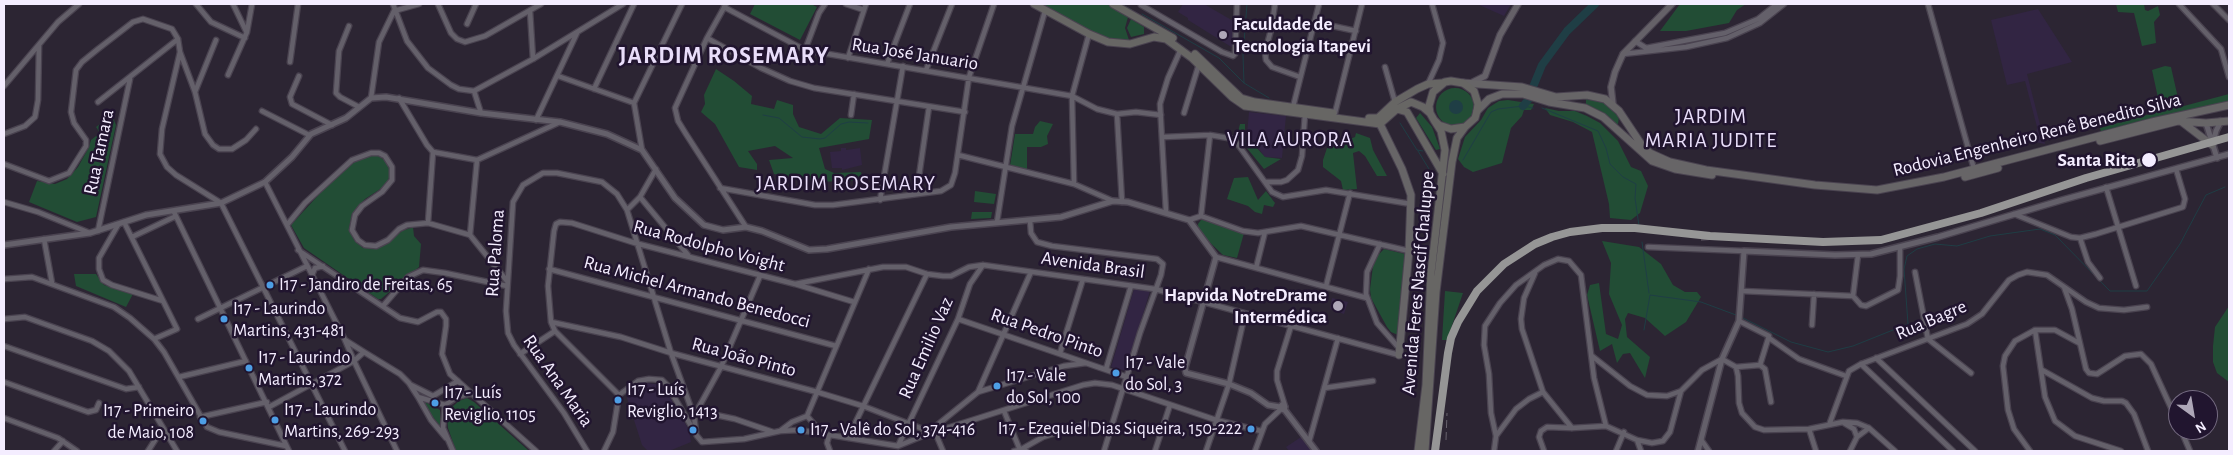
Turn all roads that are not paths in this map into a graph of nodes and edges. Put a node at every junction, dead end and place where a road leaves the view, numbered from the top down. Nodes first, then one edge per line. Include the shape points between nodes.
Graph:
1 (79, 4) edge
2 (196, 4) edge
3 (233, 4) edge
4 (252, 4) edge
5 (298, 4) edge
6 (393, 4) edge
7 (419, 4) edge
8 (438, 4) edge
9 (476, 4) edge
10 (541, 4) edge
11 (623, 4) edge
12 (634, 4) edge
13 (682, 4) edge
14 (825, 4) edge
15 (846, 4) edge
16 (866, 4) edge
17 (910, 4) edge
18 (952, 4) edge
19 (994, 4) edge
20 (1034, 4) edge
21 (1113, 4) edge
22 (1141, 4) edge
23 (1237, 4) edge
24 (1274, 4) edge
25 (1319, 4) edge
26 (1362, 4) edge
27 (1432, 4) edge
28 (1518, 4) edge
29 (1672, 4) edge
30 (1777, 4) edge
31 (1784, 4) edge
32 (1928, 4) edge
33 (2179, 4) edge
34 (2213, 4) edge
35 (725, 5) edge
36 (864, 10) junction
37 (394, 11) junction
38 (530, 11) junction
39 (1045, 11) junction
40 (1138, 18) junction
41 (2229, 20) edge
42 (1314, 22) junction
43 (467, 24) dead end
44 (388, 25) junction
45 (349, 26) dead end
46 (401, 29) junction
47 (1356, 30) junction
48 (247, 32) junction
49 (577, 33) junction
50 (1089, 34) junction
51 (245, 38) junction
52 (707, 38) junction
53 (178, 39) junction
54 (216, 40) dead end
55 (1635, 41) junction
56 (1134, 43) junction
57 (39, 45) junction
58 (1181, 49) junction
59 (805, 50) junction
60 (180, 52) junction
61 (1623, 54) junction
62 (848, 58) junction
63 (533, 59) junction
64 (290, 62) dead end
65 (887, 64) junction
66 (1199, 64) junction
67 (2227, 64) edge
68 (903, 66) junction
69 (1385, 67) dead end
70 (926, 70) junction
71 (228, 75) dead end
72 (299, 76) dead end
73 (558, 76) junction
74 (969, 77) junction
75 (1300, 77) junction
76 (2229, 78) edge
77 (130, 79) junction
78 (1444, 82) junction
79 (1463, 82) junction
80 (1471, 83) junction
81 (1428, 84) junction
82 (4, 86) edge
83 (1022, 86) junction
84 (594, 89) junction
85 (474, 91) junction
86 (195, 92) junction
87 (854, 94) junction
88 (1587, 95) junction
89 (1072, 96) junction
90 (371, 98) junction
91 (399, 98) junction
92 (896, 101) junction
93 (98, 102) dead end
94 (634, 103) junction
95 (1396, 105) junction
96 (1612, 105) junction
97 (2229, 105) edge
98 (359, 106) junction
99 (929, 107) junction
100 (1293, 107) junction
101 (2218, 107) junction
102 (1585, 108) junction
103 (262, 111) dead end
104 (1477, 111) junction
105 (965, 112) junction
106 (1184, 113) dead end
107 (1335, 113) junction
108 (481, 114) junction
109 (1117, 114) junction
110 (1305, 114) junction
111 (851, 115) dead end
112 (1161, 115) junction
113 (1432, 117) junction
114 (1623, 117) junction
115 (536, 120) junction
116 (1379, 121) junction
117 (2181, 121) junction
118 (2221, 121) junction
119 (2229, 121) edge
120 (560, 122) junction
121 (2206, 123) junction
122 (1610, 124) junction
123 (332, 125) junction
124 (1465, 127) junction
125 (256, 129) dead end
126 (4, 134) edge
127 (1210, 135) junction
128 (309, 136) junction
129 (1164, 137) junction
130 (2212, 145) junction
131 (642, 150) junction
132 (434, 152) junction
133 (2229, 154) edge
134 (958, 155) junction
135 (2217, 158) junction
136 (477, 160) junction
137 (4, 164) edge
138 (1004, 166) junction
139 (2176, 168) junction
140 (656, 169) junction
141 (1974, 169) junction
142 (1443, 174) junction
143 (265, 182) junction
144 (1265, 182) junction
145 (1074, 184) junction
146 (720, 188) junction
147 (2106, 188) junction
148 (917, 190) dead end
149 (1350, 193) junction
150 (640, 196) junction
151 (880, 200) junction
152 (4, 202) edge
153 (1113, 202) junction
154 (1122, 202) junction
155 (220, 203) junction
156 (1411, 204) junction
157 (626, 210) junction
158 (1166, 212) junction
159 (175, 214) junction
160 (2014, 214) junction
161 (1201, 216) junction
162 (1030, 220) junction
163 (1189, 220) junction
164 (997, 222) junction
165 (428, 223) junction
166 (121, 224) junction
167 (287, 225) junction
168 (2118, 226) junction
169 (746, 228) junction
170 (98, 231) junction
171 (1265, 232) junction
172 (90, 233) junction
173 (470, 235) junction
174 (1340, 235) junction
175 (132, 237) junction
176 (2080, 238) junction
177 (44, 239) junction
178 (635, 243) junction
179 (1380, 244) junction
180 (4, 245) edge
181 (1648, 247) dead end
182 (1900, 247) junction
183 (298, 250) junction
184 (1409, 251) junction
185 (1744, 251) junction
186 (1858, 255) junction
187 (689, 256) junction
188 (1216, 257) junction
189 (983, 265) junction
190 (307, 266) junction
191 (324, 266) junction
192 (1256, 268) junction
193 (550, 269) junction
194 (869, 269) junction
195 (1031, 272) junction
196 (1536, 272) junction
197 (1915, 272) dead end
198 (926, 274) junction
199 (312, 275) junction
200 (760, 276) junction
201 (2100, 278) dead end
202 (4, 279) edge
203 (1083, 279) junction
204 (52, 283) junction
205 (507, 284) junction
206 (796, 284) junction
207 (2064, 285) junction
208 (1131, 286) junction
209 (1326, 286) junction
210 (2136, 286) dead end
211 (264, 288) junction
212 (1155, 289) junction
213 (1742, 291) junction
214 (1814, 294) junction
215 (1853, 296) junction
216 (654, 298) junction
217 (1367, 298) junction
218 (163, 300) junction
219 (1204, 301) junction
220 (854, 302) junction
221 (383, 306) junction
222 (2147, 306) dead end
223 (219, 310) junction
224 (1245, 314) junction
225 (4, 319) edge
226 (198, 319) dead end
227 (740, 319) junction
228 (958, 319) junction
229 (1738, 321) junction
230 (551, 322) junction
231 (1812, 324) dead end
232 (1291, 326) junction
233 (506, 328) joint
234 (2035, 330) junction
235 (555, 331) junction
236 (1003, 334) junction
237 (1338, 338) junction
238 (1769, 338) junction
239 (154, 339) junction
240 (345, 340) junction
241 (1928, 340) junction
242 (2079, 343) junction
243 (4, 346) edge
244 (836, 346) junction
245 (364, 352) junction
246 (1399, 352) junction
247 (671, 353) junction
248 (1062, 353) junction
249 (520, 354) junction
250 (1592, 356) junction
251 (1876, 358) junction
252 (1722, 359) junction
253 (246, 361) junction
254 (354, 361) junction
255 (1086, 362) junction
256 (1861, 364) junction
257 (1760, 365) junction
258 (1064, 366) junction
259 (721, 367) junction
260 (1736, 367) junction
261 (1106, 369) junction
262 (2042, 370) junction
263 (1971, 373) dead end
264 (1846, 376) junction
265 (179, 377) junction
266 (1127, 377) junction
267 (458, 381) junction
268 (1373, 381) dead end
269 (4, 382) edge
270 (410, 383) junction
271 (312, 384) junction
272 (1228, 384) junction
273 (138, 387) junction
274 (1324, 388) junction
275 (1123, 390) junction
276 (1681, 391) junction
277 (818, 392) junction
278 (978, 392) junction
279 (1543, 392) junction
280 (472, 393) junction
281 (619, 395) junction
282 (418, 398) junction
283 (2168, 400) edge
284 (1771, 402) dead end
285 (99, 403) dead end
286 (268, 404) junction
287 (445, 405) junction
288 (1170, 405) junction
289 (863, 406) junction
290 (1282, 408) junction
291 (1004, 411) junction
292 (696, 414) junction
293 (807, 416) junction
294 (200, 417) junction
295 (4, 418) edge
296 (1216, 420) junction
297 (1843, 422) junction
298 (908, 423) junction
299 (1829, 425) junction
300 (1606, 426) junction
301 (1572, 428) junction
302 (1869, 428) junction
303 (1111, 429) junction
304 (1809, 429) junction
305 (1261, 431) junction
306 (165, 432) junction
307 (778, 432) junction
308 (821, 432) junction
309 (935, 432) junction
310 (1624, 432) junction
311 (927, 433) junction
312 (697, 436) junction
313 (829, 436) junction
314 (1496, 436) junction
315 (1857, 437) junction
316 (446, 438) junction
317 (848, 438) junction
318 (1638, 440) junction
319 (63, 441) junction
320 (1702, 441) junction
321 (1309, 442) junction
322 (898, 446) junction
323 (288, 449) edge
324 (1020, 450) junction
325 (1700, 450) edge
326 (54, 451) edge
327 (77, 451) edge
328 (148, 451) edge
329 (177, 451) edge
330 (345, 451) edge
331 (397, 451) edge
332 (453, 451) edge
333 (536, 451) edge
334 (587, 451) edge
335 (604, 451) edge
336 (830, 451) edge
337 (942, 451) edge
338 (1014, 451) edge
339 (1026, 451) edge
340 (1104, 451) edge
341 (1155, 451) edge
342 (1206, 451) edge
343 (1255, 451) edge
344 (1316, 451) edge
345 (1418, 451) edge
346 (1425, 451) edge
347 (1494, 451) edge
348 (1544, 451) edge
349 (1616, 451) edge
350 (1641, 451) edge
351 (1709, 451) edge
352 (1816, 451) edge
353 (1850, 451) edge
354 (1894, 451) edge
355 (1953, 451) edge
356 (1975, 451) edge
357 (2030, 451) edge
358 (2121, 451) edge
359 (2148, 451) edge

1 - 57 street
2 - 51 street via 211,22
3 - 48 street
4 - 48 street
5 - 64 street
6 - 37 street
7 - 37 street
8 - 38 street via 451,33 461,42 477,40
9 - 43 street
10 - 38 street
11 - 49 street
12 - 84 street
13 - 94 street
14 - 59 street
15 - 36 street
16 - 36 street
17 - 65 street
18 - 70 street
19 - 74 street
20 - 39 highway
21 - 40 highway
22 - 23 street via 1233,56
22 - 40 street
24 - 75 street via 1266,60 1272,67
25 - 42 street
26 - 47 street
27 - 81 street via 1443,43 1440,60
28 - 80 main road via 1500,35 1484,76
29 - 55 main road
30 - 55 street via 1758,19 1725,33 1646,48
31 - 61 street via 1760,23 1727,38 1686,47
32 - 141 street
33 - 67 street via 2214,40
34 - 41 street
35 - 52 street
35 - 59 street, Rua José Januario
36 - 62 street
37 - 44 street
37 - 46 street
38 - 63 street
39 - 50 highway
39 - 83 street
40 - 56 highway via 1148,30
40 - 100 highway via 1194,54 1242,98
42 - 47 street
42 - 75 street
44 - 46 street
44 - 90 street via 379,42
45 - 98 street via 338,51 336,93
46 - 85 street via 428,68 451,85
47 - 107 street
48 - 51 street
49 - 63 street
49 - 73 street
50 - 56 highway via 1108,42
50 - 89 street
51 - 71 street
52 - 87 street via 790,81
52 - 146 street via 675,108 682,128
53 - 60 street
53 - 77 street
53 - 137 street via 172,29 143,19 133,22 82,62 74,79 71,112 74,123 85,137 86,146 69,173 49,181
54 - 86 street
55 - 61 main road
56 - 58 highway via 1161,37
57 - 82 street
57 - 126 street via 35,117 25,126
58 - 66 highway
58 - 112 street via 1163,92
59 - 62 street, Rua José Januario
60 - 86 street
60 - 155 street via 162,129 160,154 176,175
61 - 96 main road via 1615,72
62 - 65 street, Rua José Januario
63 - 85 street
65 - 68 street, Rua José Januario
66 - 106 street
66 - 110 highway via 1245,106
67 - 76 street
68 - 70 street, Rua José Januario
68 - 92 street
69 - 95 street
70 - 74 street, Rua José Januario
72 - 123 street via 290,97 292,104
73 - 84 street
73 - 115 street
74 - 83 street, Rua José Januario
74 - 105 street
75 - 100 street
77 - 93 street
77 - 170 street, Rua Tamara
78 - 79 highway
78 - 81 highway
78 - 113 highway via 1430,99
79 - 80 main road, Rodovia Engenheiro Renê Benedito Silva
79 - 104 highway via 1474,91
80 - 88 main road, Rodovia Engenheiro Renê Benedito Silva via 1522,88 1556,97
81 - 95 highway
83 - 89 street, Rua José Januario
83 - 138 street
84 - 94 street
85 - 108 street
86 - 125 street via 205,134 213,145 232,149
87 - 92 street
87 - 111 street
88 - 96 main road, Rodovia Engenheiro Renê Benedito Silva via 1605,99
88 - 102 main road via 1582,103
89 - 109 street, Rua José Januario via 1097,109
89 - 145 street
90 - 91 street
90 - 98 street
91 - 108 street
91 - 132 street via 426,145
92 - 99 street
92 - 151 street
94 - 131 street
95 - 113 highway via 1415,102
95 - 116 highway
95 - 142 highway via 1407,112
96 - 114 main road, Rodovia Engenheiro Renê Benedito Silva
97 - 101 main road, Rodovia Engenheiro Renê Benedito Silva
98 - 123 street
99 - 105 street
99 - 148 street
100 - 107 highway
101 - 118 main road
101 - 121 main road via 2207,117
101 - 141 main road, Rodovia Engenheiro Renê Benedito Silva
102 - 104 main road, Rodovia Engenheiro Renê Benedito Silva via 1523,94 1507,94 1489,99
102 - 122 main road, Rodovia Engenheiro Renê Benedito Silva
103 - 128 street
104 - 124 highway
105 - 134 street
107 - 116 highway
108 - 115 street
109 - 112 street, Rua José Januario
109 - 154 street
110 - 116 highway
110 - 144 street via 1298,170 1287,180
112 - 129 street
113 - 124 highway via 1451,130
113 - 142 highway, Avenida Feres Nascif Chaluppe via 1445,143
114 - 122 main road via 1619,125
114 - 141 main road, Rodovia Engenheiro Renê Benedito Silva via 1643,147 1659,158 1680,165 1748,176 1877,190
115 - 120 street
116 - 156 main road via 1407,180
117 - 121 main road, Rodovia Engenheiro Renê Benedito Silva
117 - 122 main road, Rodovia Engenheiro Renê Benedito Silva via 1962,178 1880,194 1828,191 1674,169 1652,161
117 - 130 main road
118 - 119 main road, Rodovia Engenheiro Renê Benedito Silva
118 - 121 main road, Rodovia Engenheiro Renê Benedito Silva
118 - 130 street
120 - 131 street via 607,134
120 - 136 street
121 - 130 street
123 - 128 street
124 - 346 highway, Avenida Feres Nascif Chaluppe via 1457,138 1453,157 1437,286
127 - 129 street
127 - 144 street via 1234,139
127 - 161 street
128 - 143 street
129 - 158 street
130 - 135 street
131 - 140 street
132 - 136 street
132 - 165 street
133 - 135 street
134 - 138 street
134 - 151 street via 954,180 947,188
135 - 139 street
136 - 173 street
138 - 145 street
138 - 164 street
139 - 147 street
139 - 168 street via 2185,199 2183,207
140 - 150 street
140 - 169 street via 675,198 704,225 723,230
142 - 345 highway, Avenida Feres Nascif Chaluppe via 1431,273 1426,385
143 - 155 street
143 - 167 street
144 - 149 street via 1272,192 1283,197 1320,190
145 - 153 street
146 - 151 street via 815,205
146 - 169 street
147 - 160 street
147 - 168 street
149 - 156 street
149 - 174 street
150 - 157 street
150 - 187 street
152 - 172 street
153 - 154 street
153 - 162 street via 1061,217
154 - 158 street
155 - 159 street
155 - 211 street
156 - 184 main road
157 - 178 street, Rua Paloma
157 - 205 street, Rua Paloma via 618,194 602,182 556,173 543,173 534,178 523,185 513,202
158 - 163 street
159 - 166 street via 146,215
159 - 175 street
159 - 223 street
160 - 176 street
160 - 182 street
161 - 163 street
161 - 171 street via 1243,231
162 - 164 street
162 - 212 street via 1031,234 1037,242 1161,261 1163,268
163 - 188 street
164 - 169 street via 817,251
165 - 167 street via 407,225 376,246 365,245 358,240 352,230 355,215 389,185 393,174 385,156 371,152 352,160 333,176
165 - 173 street
166 - 170 street
166 - 175 street
166 - 218 street via 99,258 103,280
167 - 183 street
168 - 176 street
168 - 210 street
170 - 172 street
171 - 174 street via 1301,226
171 - 192 street
172 - 177 street
173 - 205 street
174 - 179 street
174 - 209 street
175 - 218 street
176 - 201 street via 2088,262
177 - 180 street
177 - 204 street
178 - 187 street, Rua Rodolpho Voight
178 - 193 street, Rua Rodolpho Voight via 560,222 556,224
178 - 216 street, Rua Paloma
179 - 184 street
179 - 217 street via 1367,272
181 - 185 street
182 - 186 street
182 - 215 street via 1898,290 1866,306
183 - 190 street
183 - 191 street
184 - 246 main road
185 - 186 street
185 - 213 street
186 - 215 street
187 - 200 street, Rua Rodolpho Voight
188 - 192 street
188 - 219 street
189 - 195 street, Avenida Brasil
189 - 198 street via 969,267 951,276
189 - 228 street, Rua Emilio Vaz via 970,284
190 - 199 street
190 - 211 street
191 - 199 street via 315,268
191 - 221 street
192 - 209 street
193 - 216 street, Rua Michel Armando Benedocci
193 - 230 street via 548,304
194 - 198 street via 895,266
194 - 206 street
194 - 220 street
195 - 203 street, Avenida Brasil
195 - 236 street
196 - 250 street via 1558,259 1570,260 1578,269
196 - 279 street via 1524,298 1521,319 1525,341
196 - 314 street via 1512,289 1485,326 1484,344
197 - 241 street
198 - 289 street
199 - 240 street
200 - 206 street, Rua Rodolpho Voight
200 - 227 street
202 - 204 street via 26,276
203 - 208 street, Avenida Brasil
203 - 248 street
204 - 239 street via 114,307
205 - 221 street via 422,270 408,277
205 - 233 street, Rua Paloma
206 - 220 street, Rua Rodolpho Voight
207 - 222 street, Rua Bagre via 2099,308 2124,310
207 - 241 street, Rua Bagre via 2038,272 2018,275 2009,280 1976,319
207 - 242 street
208 - 212 street, Avenida Brasil
208 - 261 street
209 - 217 street
211 - 223 street
211 - 271 street
212 - 219 street, Avenida Brasil
212 - 266 street
213 - 214 street
213 - 229 street
214 - 215 street
214 - 231 street
216 - 227 street, Rua Michel Armando Benedocci
216 - 247 street, Rua Paloma
217 - 246 street via 1376,323
218 - 239 street via 177,329
219 - 224 street, Avenida Brasil
219 - 272 street via 1186,373
220 - 244 street
221 - 267 street via 412,322 424,320 437,312 444,315 446,326 442,354 446,367
223 - 226 street
223 - 253 street
224 - 232 street, Avenida Brasil
224 - 272 street
225 - 273 street via 25,317 98,344 119,360
227 - 244 street, Rua Michel Armando Benedocci
227 - 259 street
228 - 236 street, Rua Pedro Pinto
228 - 298 street, Rua Emilio Vaz
229 - 238 street via 1767,333
229 - 252 street
230 - 235 street
230 - 247 street, Rua João Pinto via 621,337
232 - 237 street, Avenida Brasil
232 - 290 street via 1277,371
233 - 249 street, Rua Ana Maria
234 - 242 street via 2055,330
234 - 262 street
234 - 357 street via 2015,341 2003,366 2008,410 2014,429
235 - 249 street
235 - 281 street
236 - 248 street, Rua Pedro Pinto
236 - 278 street
237 - 246 street, Avenida Brasil
237 - 274 street
238 - 257 street
238 - 264 street via 1799,359
239 - 265 street
240 - 245 street
240 - 254 street
241 - 251 street, Rua Bagre
241 - 263 street
242 - 283 street via 2086,369 2093,374 2102,372 2125,356 2145,357
243 - 273 street via 126,389
244 - 277 street
245 - 254 street
245 - 270 street
247 - 259 street, Rua João Pinto
247 - 292 street, Rua Paloma
248 - 255 street, Rua Pedro Pinto
248 - 258 street
249 - 334 street, Rua Ana Maria via 564,413
250 - 276 street via 1647,395 1667,396
250 - 300 street via 1597,396
251 - 256 street, Rua Bagre
251 - 356 street
252 - 260 street
252 - 276 street via 1702,370
252 - 320 street
253 - 265 street
253 - 286 street
254 - 271 street
254 - 331 street
255 - 258 street
255 - 261 street, Rua Pedro Pinto
256 - 264 street, Rua Bagre
256 - 355 street
257 - 260 street
257 - 284 street via 1766,369
258 - 278 street
259 - 277 street, Rua João Pinto
259 - 292 street
260 - 304 street via 1739,402 1748,422 1764,430
261 - 266 street, Rua Pedro Pinto
262 - 358 street via 2048,406 2056,421 2075,436
262 - 359 street via 2092,398 2126,403 2134,414
264 - 299 street
265 - 294 street
266 - 275 street
267 - 270 street via 433,396
267 - 280 street
268 - 274 street
269 - 285 street via 88,412 95,411
270 - 282 street
271 - 286 street
271 - 330 street
272 - 290 street via 1251,393 1268,405
272 - 296 street
273 - 306 street
274 - 321 street
275 - 288 street
275 - 291 street via 1104,383 1083,385
275 - 303 street
276 - 318 street via 1667,438 1652,443
277 - 289 street, Rua João Pinto
277 - 293 street
278 - 311 street
279 - 301 street
279 - 314 street via 1522,404
280 - 287 street
280 - 333 street
281 - 312 street via 638,381 662,380
281 - 335 street via 614,432
282 - 287 street
282 - 316 street
286 - 294 street
286 - 323 street
287 - 316 street
288 - 296 street
288 - 341 street
289 - 298 street, Rua João Pinto
289 - 317 street
290 - 305 street
290 - 321 street
291 - 309 street
291 - 324 street
292 - 307 street via 735,419
292 - 312 street, Rua Paloma
293 - 307 street
293 - 308 street
294 - 323 street via 212,430
295 - 319 street
296 - 305 street
296 - 342 street
297 - 299 street
297 - 302 street
297 - 315 street via 1854,429
298 - 311 street, Rua João Pinto
298 - 322 street, Rua Emilio Vaz
299 - 304 street
300 - 301 street
300 - 310 street
301 - 348 street via 1543,429 1539,437
302 - 315 street
302 - 354 street
303 - 324 street via 1084,424 1043,437
303 - 340 street
304 - 352 street
305 - 343 street
306 - 328 street via 157,437
306 - 329 street
307 - 308 street
307 - 312 street via 706,442
308 - 313 street
309 - 311 street
309 - 337 street
310 - 318 street
310 - 349 street
311 - 322 street
313 - 317 street
313 - 336 street
314 - 347 street
315 - 353 street
316 - 332 street
317 - 322 street
318 - 350 street
319 - 326 street
319 - 327 street
320 - 325 street
320 - 351 street
321 - 344 street
324 - 338 street
324 - 339 street

